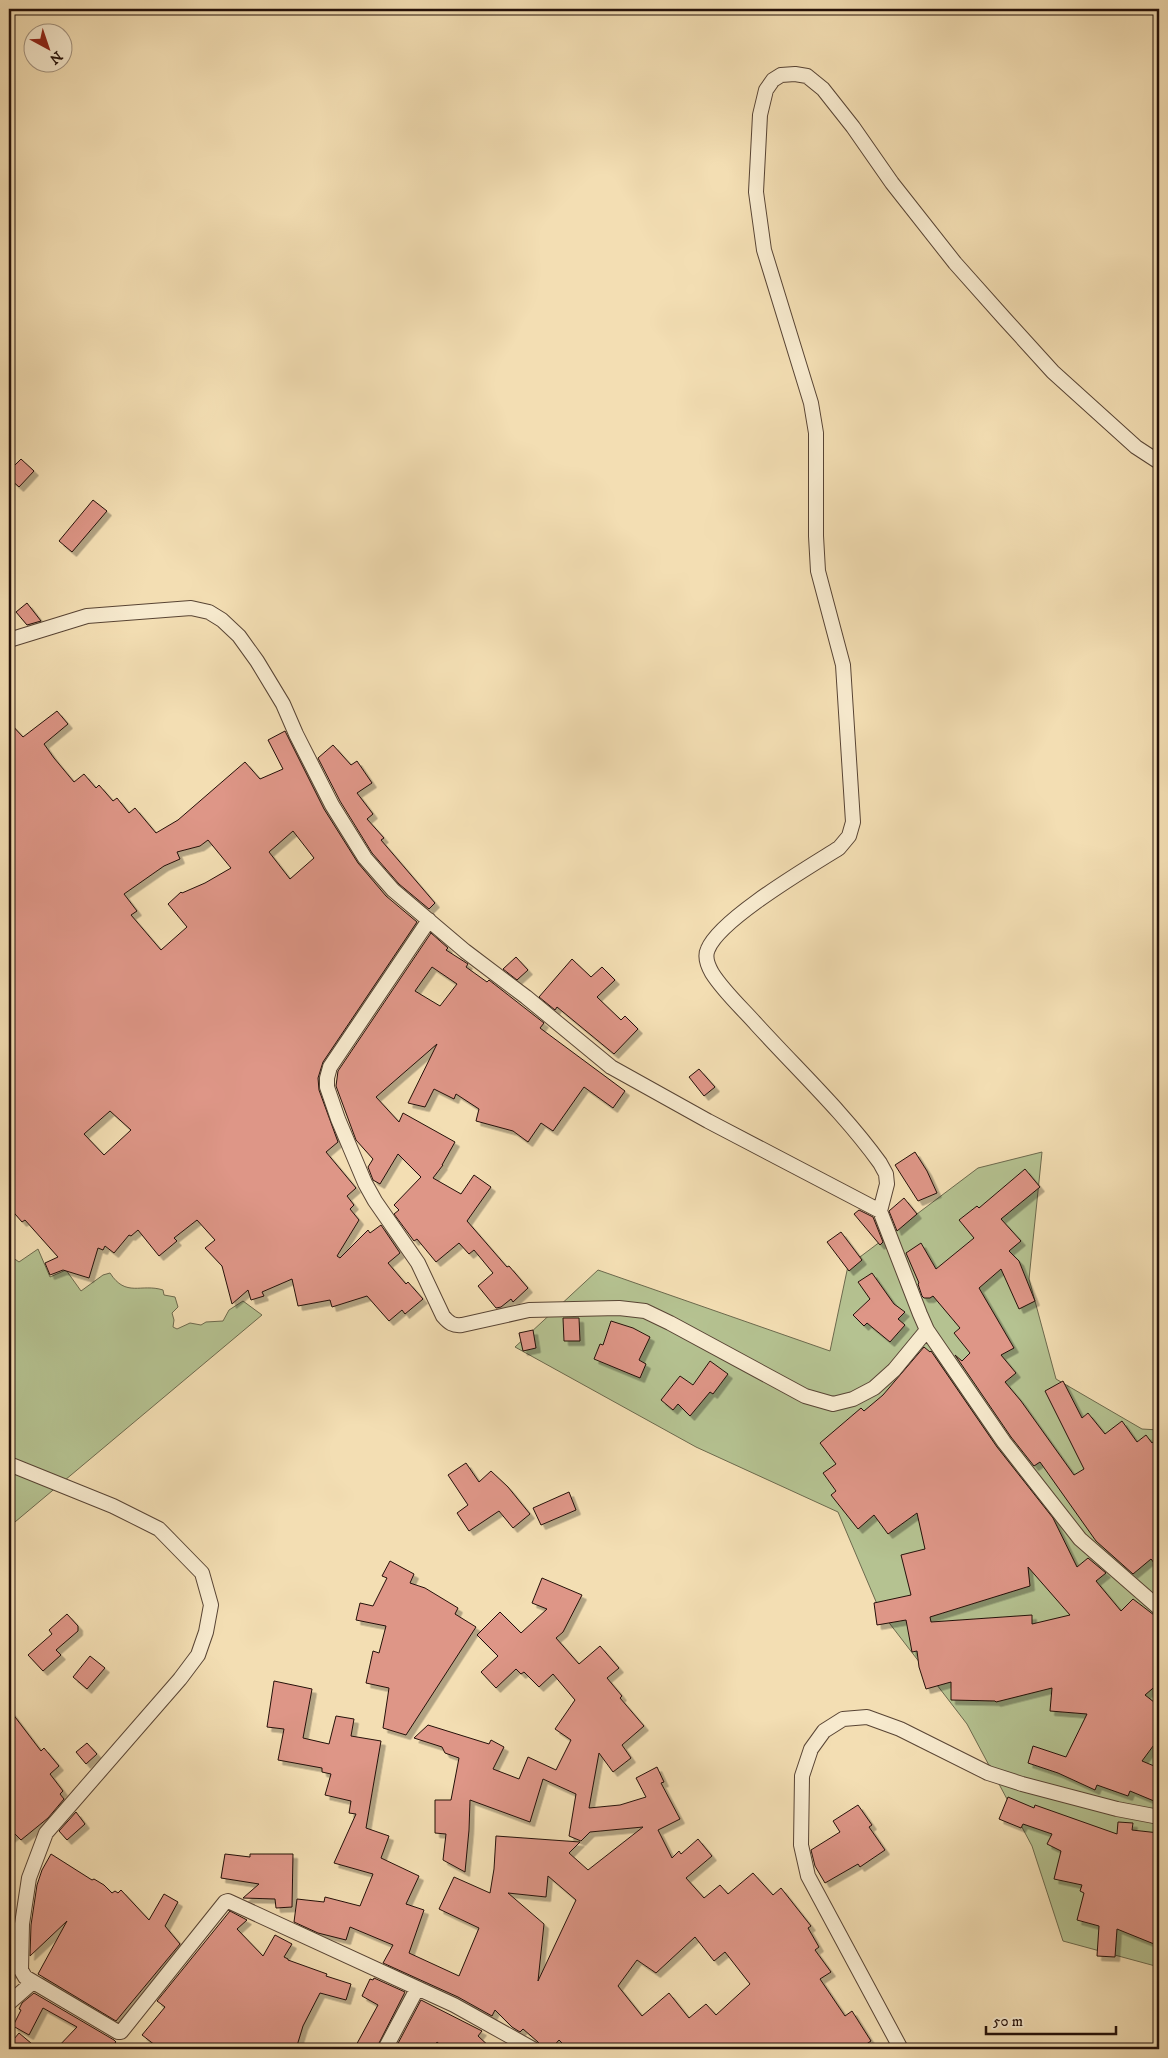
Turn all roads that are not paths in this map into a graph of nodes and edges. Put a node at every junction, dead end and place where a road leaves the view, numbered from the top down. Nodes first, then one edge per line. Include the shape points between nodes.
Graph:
1 (1159, 462) edge
2 (9, 640) edge
3 (428, 920) junction
4 (880, 1211) junction
5 (927, 1330) junction
6 (9, 1464) edge
7 (1159, 1608) edge
8 (1159, 1817) edge
9 (33, 1982) junction
10 (416, 1989) junction
11 (9, 2003) edge
12 (384, 2049) edge
13 (534, 2049) edge
14 (901, 2049) edge

1 - 4 street via 1136,447 1053,372 1010,325 955,263 823,89 807,76 781,75 773,80 766,90 760,115 756,192 764,250 811,403 816,433 818,571 843,665 853,822 849,836 838,848 738,916 712,941 706,950 706,961 719,983 824,1094 880,1163 887,1184
2 - 3 street via 87,616 191,608 209,612 222,620 239,636 283,704 332,805 365,858 393,890
3 - 4 street via 611,1067
3 - 5 street via 330,1067 326,1082 365,1183 418,1263 443,1316 449,1322 462,1326 529,1310 619,1308 645,1311 805,1396 833,1404 874,1388 894,1370
4 - 5 street
5 - 7 street via 1004,1442 1080,1539
6 - 9 street via 113,1506 159,1529 202,1573 211,1605 198,1655 46,1833 29,1878 22,1924 21,1970
8 - 14 street via 1117,1809 988,1773 900,1729 867,1717 843,1719 824,1731 811,1749 802,1776 801,1845 808,1876
9 - 10 street via 121,2032 228,1900
9 - 11 street
10 - 12 street
10 - 13 street

